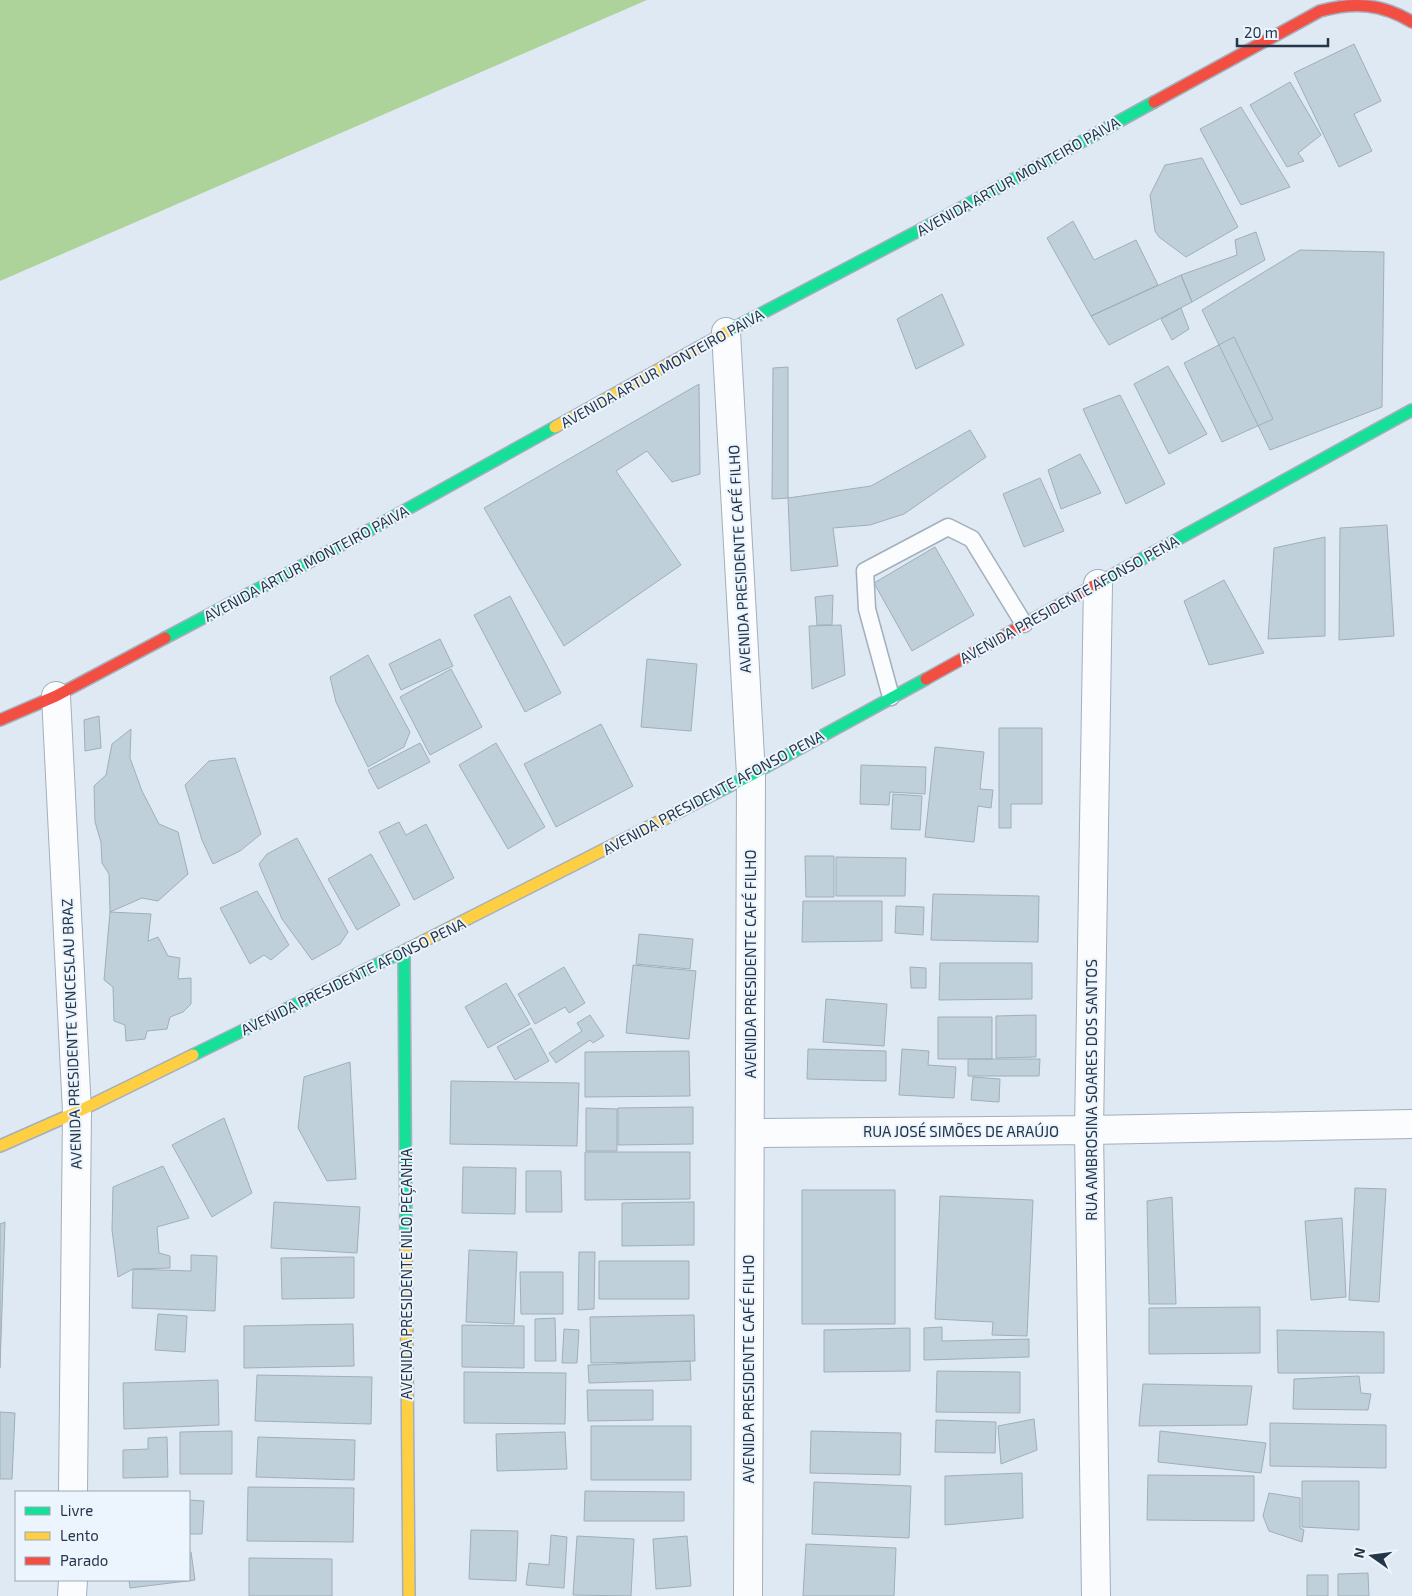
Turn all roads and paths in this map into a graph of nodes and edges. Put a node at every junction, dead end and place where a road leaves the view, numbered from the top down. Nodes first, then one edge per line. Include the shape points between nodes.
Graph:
1 (1412, 22) edge
2 (726, 332) junction
3 (1412, 410) edge
4 (1098, 584) junction
5 (1024, 624) junction
6 (56, 696) junction
7 (891, 698) junction
8 (0, 720) edge
9 (751, 775) junction
10 (404, 951) junction
11 (77, 1112) junction
12 (1412, 1124) edge
13 (1089, 1130) junction
14 (750, 1133) junction
15 (0, 1146) edge
16 (73, 1491) edge
17 (72, 1581) edge
18 (72, 1596) edge
19 (409, 1596) edge
20 (748, 1596) edge
21 (1096, 1596) edge

1 - 2 main road, AVENIDA ARTUR MONTEIRO PAIVA via 1396,11 1369,4 1342,4 1320,11
2 - 6 main road, AVENIDA ARTUR MONTEIRO PAIVA via 366,532
2 - 9 street, AVENIDA PRESIDENTE CAFÉ FILHO
3 - 4 main road, AVENIDA PRESIDENTE AFONSO PENA
4 - 5 main road, AVENIDA PRESIDENTE AFONSO PENA
4 - 13 street, RUA AMBROSINA SOARES DOS SANTOS
5 - 7 main road, AVENIDA PRESIDENTE AFONSO PENA
5 - 7 lane via 972,539 948,527 865,571 867,609
6 - 8 main road, AVENIDA ARTUR MONTEIRO PAIVA
6 - 11 street, AVENIDA PRESIDENTE VENCESLAU BRAZ
7 - 9 main road, AVENIDA PRESIDENTE AFONSO PENA
9 - 10 main road, AVENIDA PRESIDENTE AFONSO PENA
9 - 14 street, AVENIDA PRESIDENTE CAFÉ FILHO
10 - 11 main road, AVENIDA PRESIDENTE AFONSO PENA
10 - 19 main road, AVENIDA PRESIDENTE NILO PEÇANHA
11 - 15 main road, AVENIDA PRESIDENTE AFONSO PENA
11 - 16 street, AVENIDA PRESIDENTE VENCESLAU BRAZ
12 - 13 street, RUA JOSÉ SIMÕES DE ARAÚJO
13 - 14 street, RUA JOSÉ SIMÕES DE ARAÚJO
13 - 21 street, RUA AMBROSINA SOARES DOS SANTOS
14 - 20 street, AVENIDA PRESIDENTE CAFÉ FILHO
17 - 18 street

